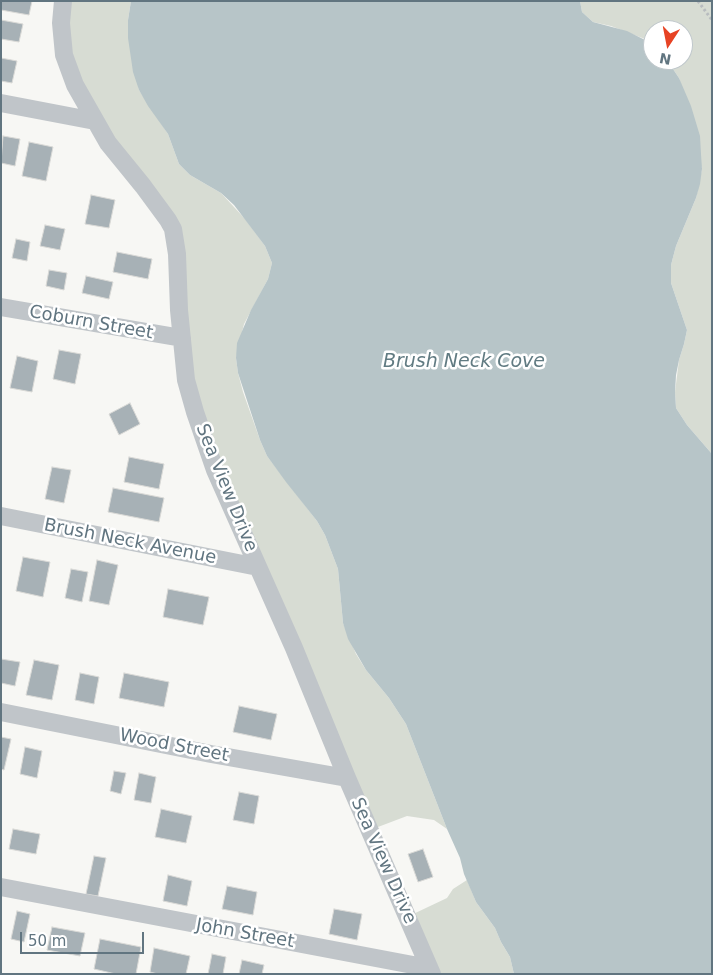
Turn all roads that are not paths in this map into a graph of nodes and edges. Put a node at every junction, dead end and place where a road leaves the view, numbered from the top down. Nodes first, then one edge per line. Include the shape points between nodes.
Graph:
1 (63, 1) edge
2 (1, 103) edge
3 (95, 120) junction
4 (1, 307) edge
5 (182, 338) junction
6 (1, 516) edge
7 (258, 567) junction
8 (1, 712) edge
9 (347, 778) junction
10 (1, 887) edge
11 (431, 971) edge

1 - 3 street, Sea View Drive via 64,56
2 - 3 street
3 - 5 street, Sea View Drive via 108,143 172,229 177,254
4 - 5 street, Coburn Street
5 - 7 street, Sea View Drive via 186,380 194,412
6 - 7 street, Brush Neck Avenue
7 - 9 street, Sea View Drive
8 - 9 street, Wood Street
9 - 11 street, Sea View Drive
10 - 11 street, John Street

